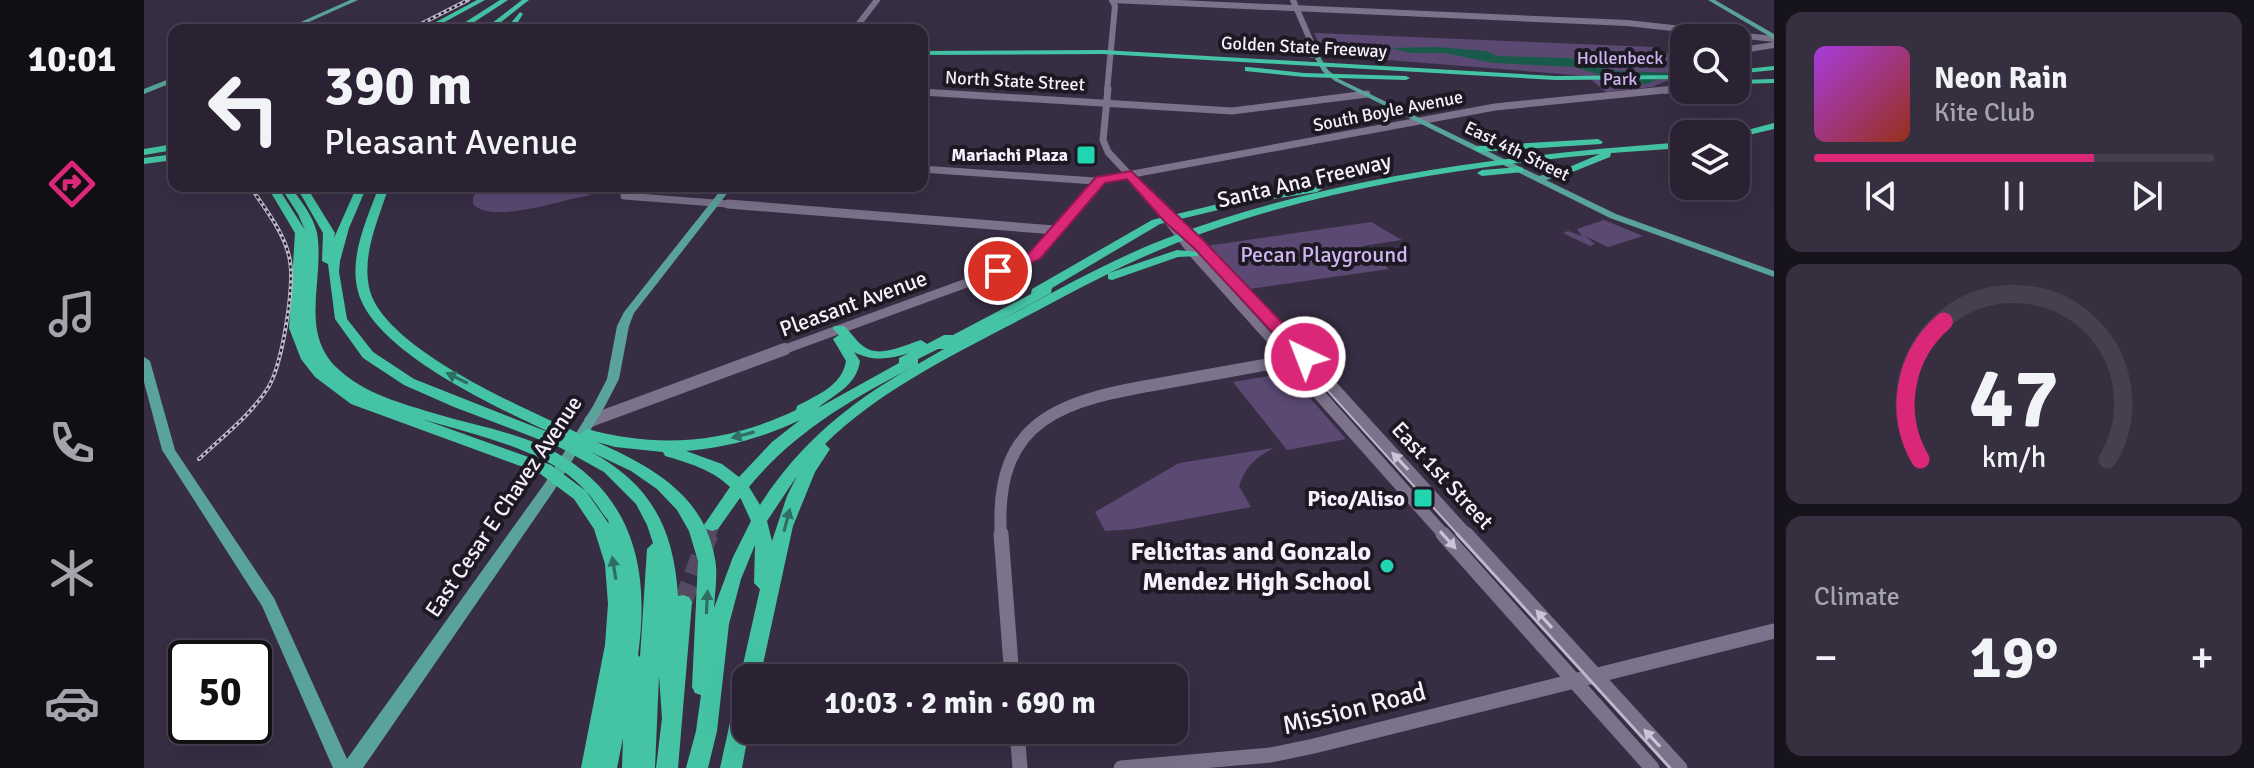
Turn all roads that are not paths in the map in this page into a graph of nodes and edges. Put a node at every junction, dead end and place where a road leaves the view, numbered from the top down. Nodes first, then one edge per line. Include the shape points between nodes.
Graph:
1 (355, 0) edge
2 (482, 0) edge
3 (493, 0) edge
4 (505, 0) edge
5 (516, 0) edge
6 (526, 0) edge
7 (877, 0) edge
8 (1112, 0) edge
9 (1293, 0) edge
10 (1711, 0) edge
11 (536, 1) edge
12 (1296, 9) junction
13 (520, 14) junction
14 (479, 18) junction
15 (300, 24) edge
16 (436, 24) edge
17 (449, 24) edge
18 (468, 24) edge
19 (472, 24) edge
20 (484, 24) edge
21 (497, 24) edge
22 (509, 24) edge
23 (513, 24) edge
24 (859, 24) edge
25 (1774, 40) edge
26 (1750, 47) edge
27 (1037, 53) junction
28 (928, 55) edge
29 (928, 55) edge
30 (1118, 55) junction
31 (1317, 56) junction
32 (1303, 62) junction
33 (1342, 68) junction
34 (1774, 69) edge
35 (1750, 71) edge
36 (1503, 75) junction
37 (1332, 76) junction
38 (1348, 80) junction
39 (1774, 81) edge
40 (168, 82) edge
41 (1542, 82) junction
42 (1592, 82) junction
43 (1670, 82) edge
44 (1750, 82) edge
45 (1670, 86) edge
46 (144, 92) edge
47 (928, 92) edge
48 (1367, 94) junction
49 (1105, 103) junction
50 (1421, 121) junction
51 (1774, 126) edge
52 (1750, 132) edge
53 (1774, 134) edge
54 (1750, 138) edge
55 (168, 143) edge
56 (168, 143) edge
57 (1650, 143) junction
58 (1670, 144) edge
59 (1670, 145) edge
60 (1670, 146) edge
61 (146, 150) edge
62 (1481, 150) junction
63 (168, 155) edge
64 (928, 169) edge
65 (1517, 169) junction
66 (1570, 170) joint
67 (1131, 175) junction
68 (1538, 179) junction
69 (1100, 180) junction
70 (1383, 185) junction
71 (1331, 189) junction
72 (276, 192) edge
73 (289, 192) edge
74 (305, 192) edge
75 (360, 192) edge
76 (382, 192) edge
77 (628, 192) edge
78 (725, 192) edge
79 (712, 209) junction
80 (726, 212) dead end
81 (1169, 218) junction
82 (1197, 228) junction
83 (1055, 230) junction
84 (1169, 238) junction
85 (1194, 254) junction
86 (1774, 274) edge
87 (1027, 300) junction
88 (1020, 315) junction
89 (989, 320) junction
90 (839, 329) junction
91 (965, 332) junction
92 (1298, 359) junction
93 (144, 361) edge
94 (388, 370) junction
95 (875, 395) junction
96 (527, 413) junction
97 (589, 423) junction
98 (771, 427) junction
99 (634, 446) junction
100 (650, 513) junction
101 (712, 525) tunnel mouth
102 (683, 602) tunnel mouth
103 (1774, 631) edge
104 (624, 643) junction
105 (751, 664) edge
106 (752, 664) edge
107 (1011, 664) edge
108 (1596, 677) junction
109 (1574, 682) junction
110 (671, 728) junction
111 (736, 744) edge
112 (1018, 744) edge
113 (697, 766) edge
114 (342, 768) edge
115 (352, 768) edge
116 (592, 768) edge
117 (606, 768) edge
118 (633, 768) edge
119 (644, 768) edge
120 (667, 768) edge
121 (731, 768) edge
122 (1020, 768) edge
123 (1121, 768) edge
124 (1652, 768) edge
125 (1680, 768) edge

1 - 15 main road
2 - 16 highway
3 - 17 highway
4 - 14 highway
5 - 20 highway
6 - 21 highway
7 - 24 main road
8 - 12 main road
8 - 49 main road, East 1st Street
9 - 12 main road
10 - 25 main road
11 - 13 highway
12 - 25 main road via 1627,23
12 - 31 main road
13 - 22 highway
13 - 23 highway
14 - 18 highway
14 - 19 highway
25 - 26 main road
27 - 28 highway
27 - 29 highway
27 - 30 highway
30 - 32 highway, Golden State Freeway
30 - 37 highway
31 - 32 main road
31 - 36 highway
31 - 37 main road
32 - 33 highway, Golden State Freeway
33 - 36 highway, Golden State Freeway
33 - 41 highway, Golden State Freeway
34 - 35 highway
36 - 42 highway, Golden State Freeway
37 - 38 highway
38 - 41 highway
38 - 48 main road, East 4th Street
39 - 44 highway
40 - 46 main road
41 - 42 highway, Golden State Freeway
42 - 43 highway, Golden State Freeway
45 - 50 main road, South Boyle Avenue
47 - 49 main road, North State Street
48 - 49 main road, North State Street via 1232,111
48 - 50 main road, East 4th Street
49 - 67 main road, East 1st Street via 1103,143
50 - 62 main road, East 4th Street
50 - 67 main road, South Boyle Avenue
51 - 52 highway
53 - 54 highway
55 - 61 highway
56 - 61 highway
57 - 58 highway, Santa Ana Freeway
57 - 62 highway
57 - 71 highway, Santa Ana Freeway via 1514,154
59 - 70 highway, Santa Ana Freeway via 1522,159
60 - 66 highway via 1608,155
61 - 63 highway
62 - 65 main road, East 4th Street
64 - 69 main road, South Boyle Avenue
65 - 68 main road, East 4th Street
65 - 70 highway
66 - 68 main road
67 - 69 main road, South Boyle Avenue
67 - 81 main road, East 1st Street
68 - 86 main road, East 4th Street via 1621,220
69 - 83 main road, Pleasant Avenue
70 - 82 highway, Santa Ana Freeway
71 - 81 highway
71 - 82 highway, Santa Ana Freeway via 1226,214
104 -> 72 highway via 614,564 602,524 582,493 567,480 512,455 356,401 308,359 295,328 301,233
73 - 104 highway via 312,236 307,321 318,355 368,395 524,445 590,483 617,517 628,549 633,592
74 - 94 highway via 329,233 325,289 331,319 358,352
75 - 94 highway via 336,254 334,293 350,333
96 -> 76 highway via 434,367 390,333 366,300 361,270
77 - 79 main road via 624,196
78 - 79 main road, East Cesar E Chavez Avenue
79 - 80 main road
79 - 83 main road
79 - 97 main road, East Cesar E Chavez Avenue via 629,312 613,379
81 - 85 main road, East 1st Street
81 - 87 highway via 1124,238
81 - 92 main road, East 1st Street via 1200,245
82 - 84 highway, Santa Ana Freeway
83 - 90 main road, Pleasant Avenue via 1024,262
84 - 87 highway, Santa Ana Freeway
84 - 88 highway, Santa Ana Freeway
85 - 88 highway via 1180,252 1123,271
85 - 92 main road, East 1st Street
87 - 89 highway, Santa Ana Freeway
88 - 95 highway, Santa Ana Freeway
89 - 90 highway via 882,355 860,350
89 - 91 highway, Santa Ana Freeway
90 - 97 main road, Pleasant Avenue
90 - 98 highway via 853,361 850,375
91 - 98 highway
91 - 101 highway, Santa Ana Freeway via 828,405 777,443 750,470
92 - 107 main road via 1094,395 1058,410 1022,441 1008,461 999,503
108 -> 92 main road, East 1st Street
92 -> 109 main road, East 1st Street
93 - 114 main road via 169,450 268,603
94 - 100 highway via 432,395 591,455 621,476
106 -> 95 highway via 800,484 815,457
95 - 113 highway, Santa Ana Freeway via 814,445 776,493 747,543 715,645 705,742
96 - 99 highway
113 -> 96 highway via 708,589 698,529 661,482
97 - 115 main road, East Cesar E Chavez Avenue
98 -> 99 highway via 709,443
99 - 105 highway via 706,462 736,481 757,511 766,564
100 - 110 highway via 666,561
100 - 119 highway via 657,572
102 - 110 highway
103 - 108 main road, Mission Road
104 - 116 highway
104 - 117 highway
104 - 118 highway
108 - 109 main road, Mission Road
125 -> 108 main road, East 1st Street
109 - 123 main road, Mission Road via 1271,755
109 - 124 main road, East 1st Street
110 - 120 highway
111 - 121 highway
112 - 122 main road

